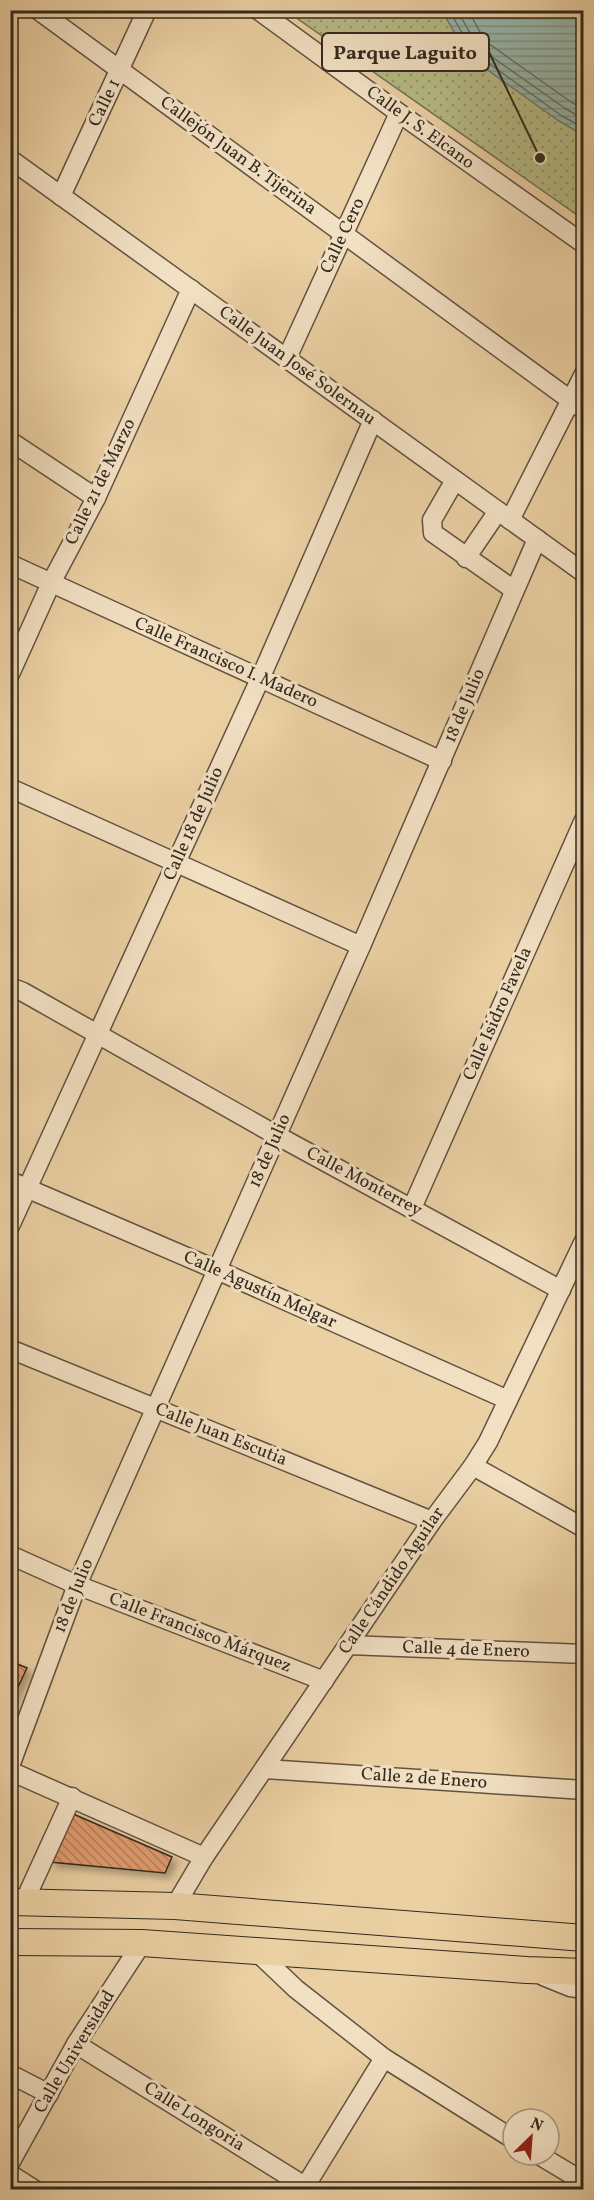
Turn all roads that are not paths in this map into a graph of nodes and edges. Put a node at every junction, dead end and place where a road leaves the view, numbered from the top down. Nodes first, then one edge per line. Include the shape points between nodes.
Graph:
1 (38, 10) edge
2 (147, 10) edge
3 (258, 10) edge
4 (121, 70) junction
5 (399, 113) junction
6 (10, 159) edge
7 (60, 195) junction
8 (344, 234) junction
9 (584, 244) edge
10 (191, 290) junction
11 (287, 358) junction
12 (584, 374) edge
13 (577, 405) edge
14 (373, 420) junction
15 (10, 441) edge
16 (455, 480) junction
17 (96, 498) junction
18 (504, 515) junction
19 (537, 539) junction
20 (466, 558) junction
21 (10, 564) edge
22 (584, 573) edge
23 (51, 583) junction
24 (514, 590) junction
25 (10, 674) edge
26 (260, 679) junction
27 (442, 760) junction
28 (10, 788) edge
29 (584, 820) edge
30 (177, 862) junction
31 (361, 946) junction
32 (10, 987) edge
33 (98, 1036) junction
34 (276, 1136) junction
35 (19, 1185) edge
36 (412, 1208) junction
37 (10, 1226) edge
38 (583, 1244) edge
39 (217, 1270) junction
40 (561, 1290) junction
41 (10, 1349) edge
42 (508, 1400) junction
43 (156, 1408) junction
44 (473, 1466) junction
45 (432, 1521) junction
46 (584, 1528) edge
47 (10, 1555) edge
48 (77, 1585) junction
49 (348, 1645) junction
50 (584, 1654) edge
51 (324, 1681) junction
52 (10, 1766) edge
53 (265, 1769) junction
54 (10, 1771) edge
55 (584, 1790) edge
56 (72, 1797) junction
57 (204, 1857) junction
58 (17, 1902) edge
59 (175, 1906) junction
60 (584, 1938) edge
61 (10, 1942) edge
62 (142, 1943) junction
63 (256, 1951) junction
64 (580, 1985) edge
65 (76, 2044) junction
66 (384, 2058) junction
67 (10, 2074) edge
68 (49, 2094) junction
69 (501, 2131) edge
70 (10, 2163) edge
71 (559, 2167) edge
72 (10, 2174) edge
73 (584, 2182) edge
74 (307, 2188) edge
75 (35, 2190) edge

1 - 4 street, Callejón Juan B. Tijerina
2 - 4 street, Calle 1
3 - 5 street, Calle J. S. Elcano
4 - 7 street, Calle 1
4 - 8 street, Callejón Juan B. Tijerina
5 - 8 street, Calle Cero
5 - 9 street, Calle J. S. Elcano
6 - 7 street, Calle Juan José Solernau
7 - 10 street, Calle Juan José Solernau
8 - 11 street, Calle Cero
8 - 13 street, Callejón Juan B. Tijerina
10 - 11 street, Calle Juan José Solernau
10 - 17 street, Calle 21 de Marzo
11 - 14 street, Calle Juan José Solernau
12 - 13 street
13 - 18 street
14 - 16 street, Calle Juan José Solernau
14 - 26 street, Calle 18 de Julio
15 - 17 street
16 - 18 street, Calle Juan José Solernau
16 - 20 street via 432,520 434,533
17 - 23 street, Calle 21 de Marzo
18 - 19 street, Calle Juan José Solernau
18 - 20 street
19 - 22 street, Calle Juan José Solernau
19 - 24 street, 18 de Julio
20 - 24 street
21 - 23 street, Calle Francisco I. Madero
23 - 25 street, Calle 21 de Marzo
23 - 26 street, Calle Francisco I. Madero
24 - 27 street, 18 de Julio
26 - 27 street, Calle Francisco I. Madero
26 - 30 street, Calle 18 de Julio
27 - 31 street, 18 de Julio
28 - 30 street
29 - 36 street, Calle Isidro Favela
30 - 31 street
30 - 33 street, Calle 18 de Julio
31 - 34 street, 18 de Julio
32 - 33 street, Calle Monterrey
33 - 34 street, Calle Monterrey
33 - 35 street, Calle 18 de Julio
34 - 36 street, Calle Monterrey
34 - 39 street, 18 de Julio
35 - 37 street, Calle 18 de Julio
35 - 39 street, Calle Agustín Melgar
36 - 40 street, Calle Monterrey
38 - 40 street, Calle Cándido Aguilar
39 - 42 street, Calle Agustín Melgar
39 - 43 street, 18 de Julio
40 - 42 street, Calle Cándido Aguilar
41 - 43 street, Calle Juan Escutia
42 - 44 street, Calle Cándido Aguilar
43 - 45 street, Calle Juan Escutia
43 - 48 street, 18 de Julio
44 - 45 street, Calle Cándido Aguilar
44 - 46 street
45 - 49 street, Calle Cándido Aguilar
47 - 48 street, Calle Francisco Márquez
48 - 51 street, Calle Francisco Márquez
48 - 52 street, 18 de Julio
49 - 50 street, Calle 4 de Enero
49 - 51 street, Calle Cándido Aguilar
51 - 53 street, Calle Cándido Aguilar
53 - 55 street, Calle 2 de Enero
53 - 57 street, Calle Cándido Aguilar
54 - 56 street
56 - 57 street
56 - 58 street
57 - 59 street, Calle Cándido Aguilar
58 - 59 highway
59 - 60 highway
61 - 62 highway
62 - 63 highway
62 - 65 street, Calle Universidad
63 - 64 highway via 527,1970
63 - 66 street via 296,1989
65 - 68 street, Calle Universidad
65 - 74 street, Calle Longoria
66 - 69 street
66 - 74 street
67 - 68 street
68 - 70 street, Calle Universidad
71 - 73 street
72 - 75 street

